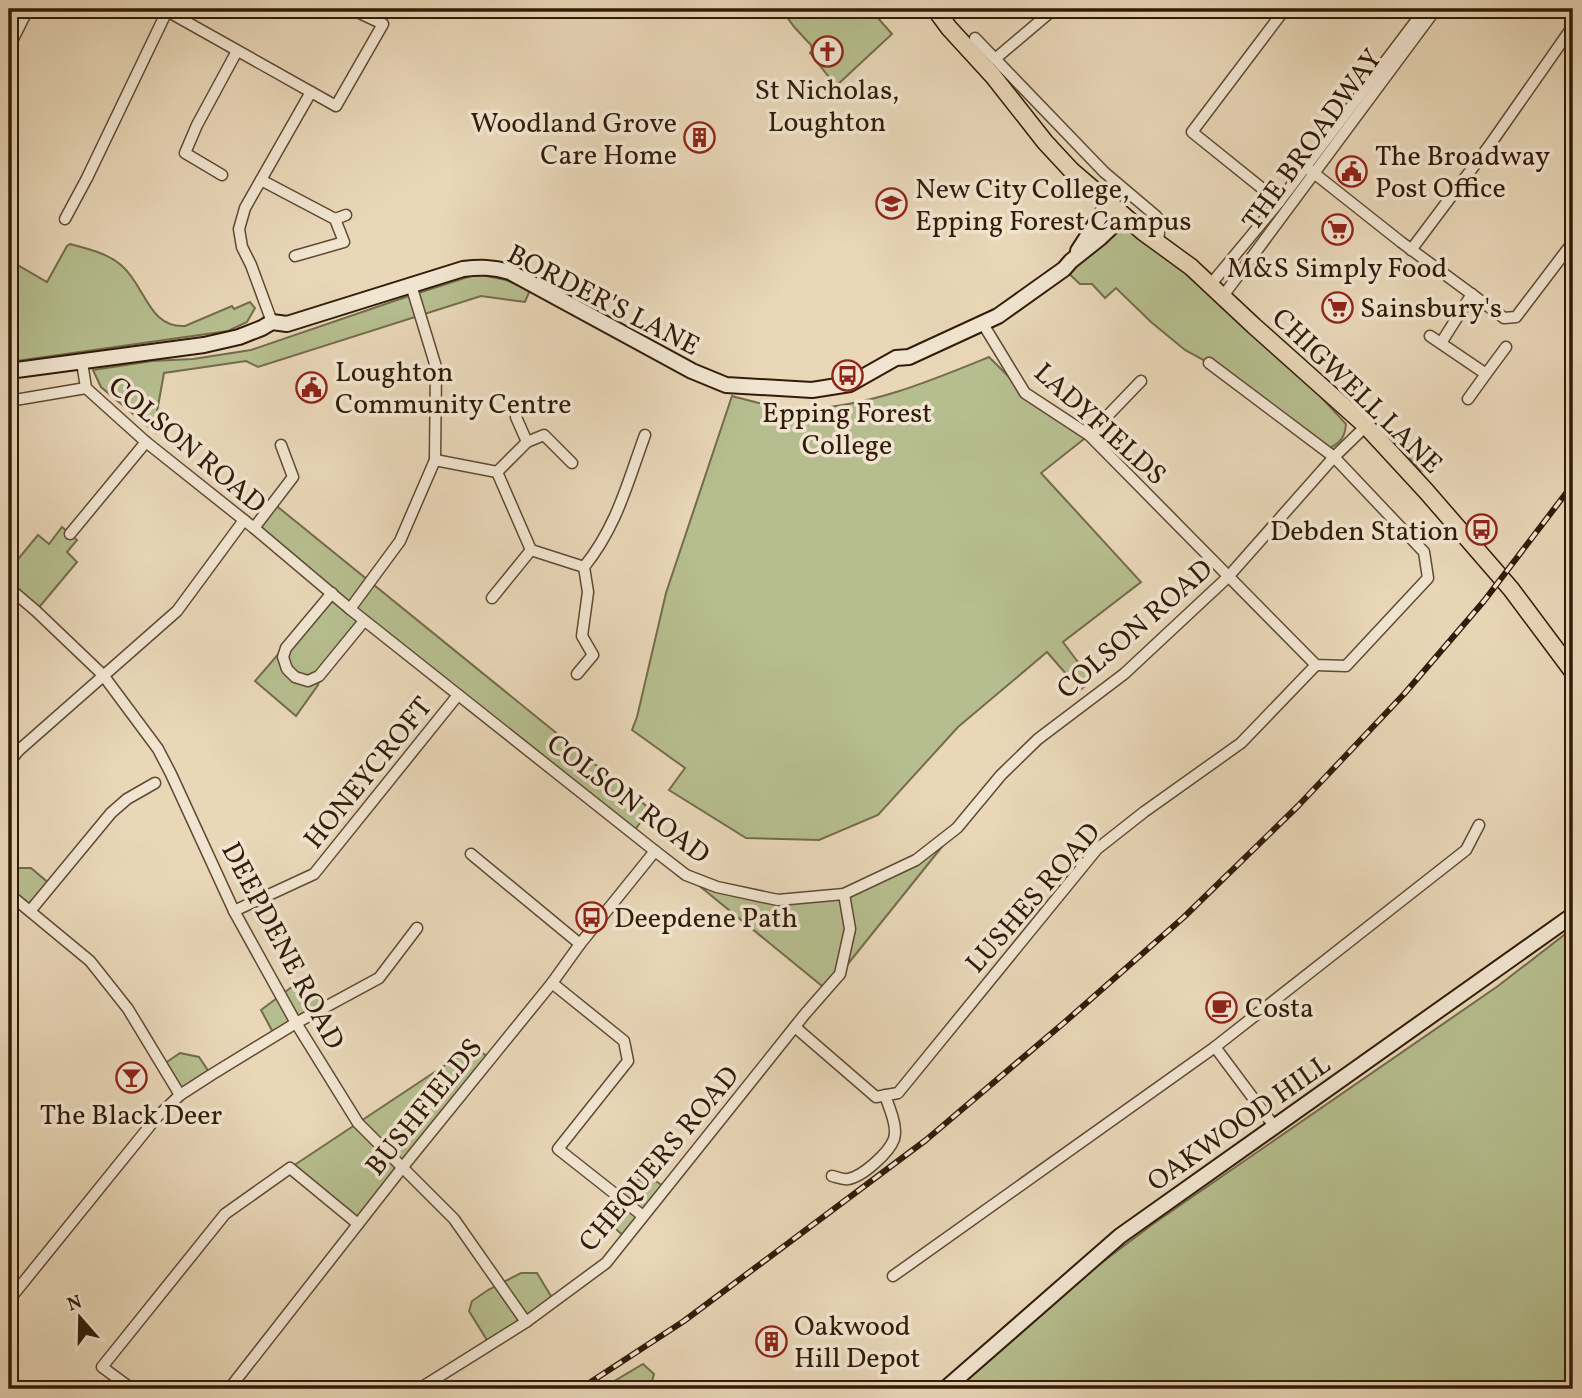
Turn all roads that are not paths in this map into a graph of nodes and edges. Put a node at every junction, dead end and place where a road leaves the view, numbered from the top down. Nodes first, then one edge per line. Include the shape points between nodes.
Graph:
1 (27, 9) edge
2 (351, 9) edge
3 (934, 9) edge
4 (1054, 9) edge
5 (1284, 9) edge
6 (1425, 9) edge
7 (1436, 9) edge
8 (167, 10) edge
9 (1573, 26) edge
10 (975, 38) dead end
11 (9, 47) edge
12 (237, 51) junction
13 (995, 60) junction
14 (311, 92) junction
15 (1305, 166) junction
16 (1314, 173) junction
17 (222, 175) dead end
18 (261, 180) junction
19 (1279, 202) junction
20 (1110, 203) junction
21 (346, 215) dead end
22 (1124, 215) junction
23 (65, 219) dead end
24 (335, 219) junction
25 (1573, 242) edge
26 (1158, 243) junction
27 (1411, 250) junction
28 (295, 256) dead end
29 (1071, 261) junction
30 (1210, 284) junction
31 (411, 285) junction
32 (1472, 294) junction
33 (1223, 296) junction
34 (272, 322) junction
35 (983, 324) junction
36 (1430, 336) dead end
37 (1441, 343) junction
38 (1506, 347) dead end
39 (82, 362) junction
40 (1209, 363) dead end
41 (9, 371) edge
42 (1486, 374) junction
43 (1141, 381) dead end
44 (86, 388) junction
45 (1468, 399) dead end
46 (9, 401) edge
47 (516, 417) dead end
48 (1366, 426) junction
49 (645, 435) dead end
50 (1089, 435) junction
51 (146, 442) junction
52 (527, 442) junction
53 (281, 445) dead end
54 (1334, 457) junction
55 (435, 460) junction
56 (572, 463) dead end
57 (497, 472) junction
58 (244, 520) junction
59 (254, 528) junction
60 (70, 534) dead end
61 (531, 550) junction
62 (584, 567) junction
63 (1228, 577) junction
64 (9, 588) edge
65 (331, 593) junction
66 (492, 598) dead end
67 (350, 609) junction
68 (364, 621) junction
69 (1316, 665) junction
70 (1573, 672) edge
71 (578, 674) dead end
72 (103, 675) junction
73 (458, 695) junction
74 (9, 741) edge
75 (18, 751) junction
76 (9, 763) edge
77 (155, 783) dead end
78 (1479, 825) dead end
79 (654, 851) junction
80 (471, 854) dead end
81 (9, 894) edge
82 (844, 894) junction
83 (30, 911) junction
84 (234, 911) junction
85 (1573, 915) edge
86 (417, 928) dead end
87 (580, 944) junction
88 (552, 983) junction
89 (296, 1023) junction
90 (795, 1027) junction
91 (1214, 1047) junction
92 (180, 1095) junction
93 (885, 1095) junction
94 (1274, 1126) junction
95 (402, 1168) junction
96 (832, 1175) dead end
97 (643, 1216) junction
98 (358, 1224) junction
99 (893, 1276) dead end
100 (9, 1300) edge
101 (526, 1322) junction
102 (132, 1389) edge
103 (229, 1389) edge
104 (419, 1389) edge
105 (945, 1389) edge

1 - 11 street
2 - 14 street via 383,24 336,106
3 - 20 main road, CHIGWELL LANE via 1045,142
4 - 13 street
5 - 19 street via 1192,132
6 - 15 street, THE BROADWAY
7 - 16 street, THE BROADWAY
8 - 12 street
8 - 23 street
9 - 27 street
10 - 13 street
12 - 14 street
12 - 17 street via 185,153
13 - 26 street via 1104,172 1156,216 1160,221
14 - 18 street
15 - 16 street
15 - 19 street, THE BROADWAY
16 - 27 street
16 - 33 street, THE BROADWAY
18 - 24 street
18 - 34 street via 239,229
19 - 30 street, THE BROADWAY
20 - 22 main road, CHIGWELL LANE
20 - 29 street, BORDER'S LANE
21 - 24 street
22 - 26 main road, CHIGWELL LANE
22 - 29 street, BORDER'S LANE
24 - 28 street via 344,242
25 - 32 street via 1516,317 1504,318
26 - 30 main road, CHIGWELL LANE
27 - 32 street
29 - 35 street, BORDER'S LANE
30 - 33 main road, CHIGWELL LANE
31 - 34 street, BORDER'S LANE via 287,324
31 - 35 street, BORDER'S LANE via 463,269 510,272 692,371 739,386 812,390 850,384 896,358 909,357
31 - 55 street via 436,367
32 - 37 street
33 - 48 main road, CHIGWELL LANE
34 - 39 street, BORDER'S LANE via 239,337 204,345
35 - 50 street, LADYFIELDS via 1025,393
36 - 37 street
37 - 42 street
38 - 42 street
39 - 41 street, BORDER'S LANE
39 - 44 street, COLSON ROAD
40 - 54 street
42 - 45 street
43 - 50 street
44 - 46 street
44 - 51 street, COLSON ROAD
47 - 52 street
48 - 54 street, COLSON ROAD
48 - 70 main road, CHIGWELL LANE via 1511,589
49 - 62 street via 618,512
50 - 63 street, LADYFIELDS
51 - 58 street, COLSON ROAD
51 - 60 street
52 - 56 street via 544,435
52 - 57 street
53 - 59 street via 293,477
54 - 63 street, COLSON ROAD
54 - 69 street via 1424,552 1428,578 1346,666
55 - 57 street
55 - 67 street via 400,541
57 - 61 street
58 - 59 street, COLSON ROAD
58 - 72 street via 177,611
59 - 65 street, COLSON ROAD
61 - 62 street
61 - 66 street
62 - 71 street via 588,592 582,636 593,655
63 - 69 street, LADYFIELDS
63 - 82 street, COLSON ROAD via 1124,674 1038,739 957,828 916,860
64 - 72 street, DEEPDENE ROAD
65 - 67 street, COLSON ROAD
65 - 68 street via 286,648 283,657 295,677 308,681 320,676
67 - 68 street, COLSON ROAD
68 - 73 street, COLSON ROAD
69 - 93 street, LUSHES ROAD via 1241,743 1097,849 898,1093
72 - 75 street
72 - 84 street, DEEPDENE ROAD via 158,749
73 - 79 street, COLSON ROAD
73 - 84 street, HONEYCROFT via 314,874
74 - 75 street
75 - 76 street
77 - 83 street via 111,813
78 - 91 street via 1466,850
79 - 82 street, COLSON ROAD via 686,875 729,890 778,900
79 - 87 street, BUSHFIELDS
80 - 87 street
81 - 83 street
82 - 90 street, CHEQUERS ROAD via 850,929 840,974
83 - 92 street via 90,961 128,1009
84 - 89 street, DEEPDENE ROAD
85 - 94 street, OAKWOOD HILL
86 - 89 street via 379,978
87 - 88 street, BUSHFIELDS
88 - 95 street, BUSHFIELDS
88 - 97 street via 624,1041 628,1061 558,1149
89 - 92 street
89 - 95 street, DEEPDENE ROAD via 358,1123
90 - 93 street via 876,1097
90 - 97 street, CHEQUERS ROAD
91 - 94 street
91 - 99 street
92 - 100 street via 157,1117
93 - 96 street via 894,1139 868,1170 856,1177 845,1180
94 - 105 street, OAKWOOD HILL via 1120,1236
95 - 98 street, BUSHFIELDS
95 - 101 street, DEEPDENE ROAD via 454,1219
97 - 101 street, CHEQUERS ROAD via 606,1262
98 - 102 street via 290,1168 225,1214 102,1367
98 - 103 street, BUSHFIELDS
101 - 104 street, CHEQUERS ROAD

